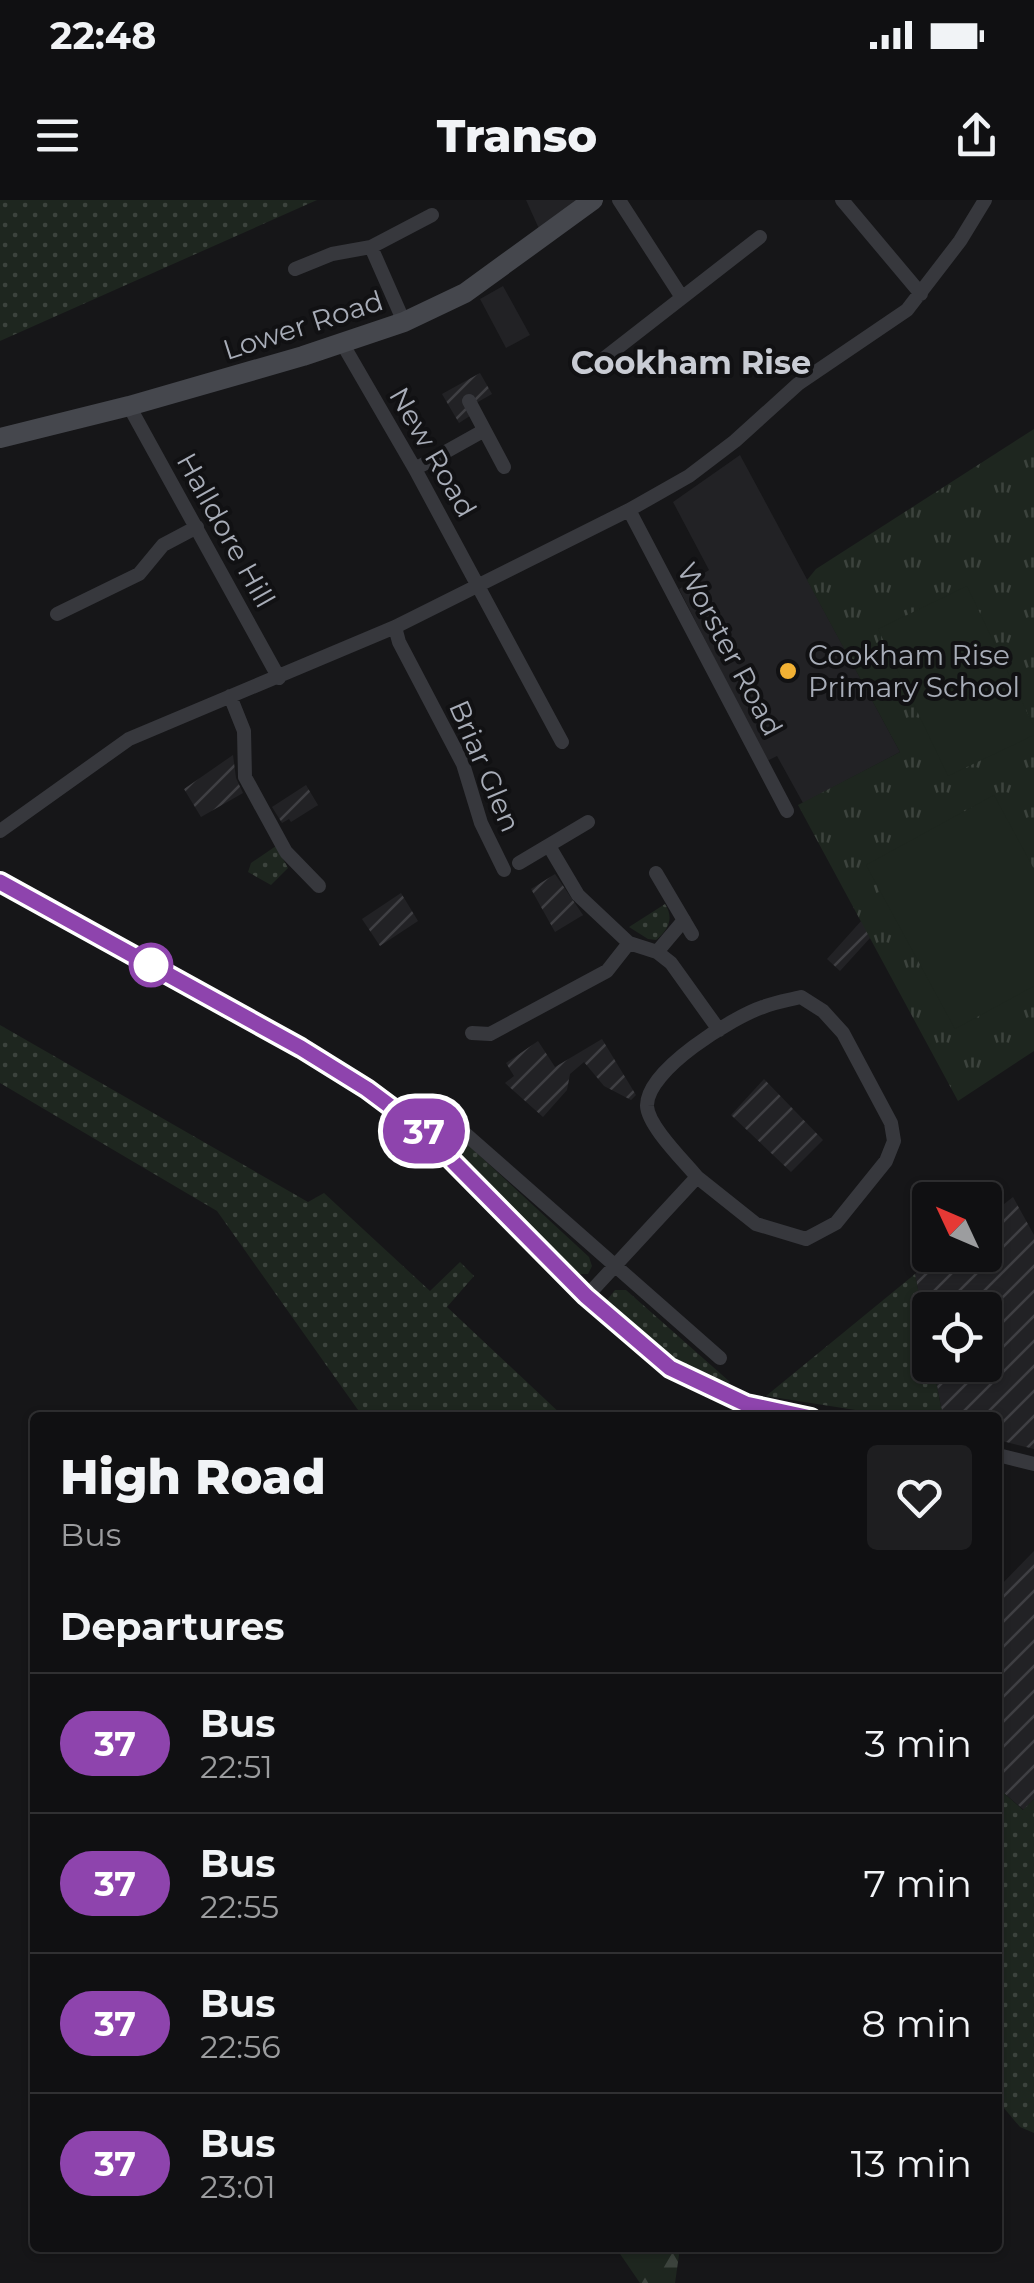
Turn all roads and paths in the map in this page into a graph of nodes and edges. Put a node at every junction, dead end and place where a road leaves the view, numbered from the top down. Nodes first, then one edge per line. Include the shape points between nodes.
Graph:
1 (592, 200) edge
2 (618, 200) edge
3 (842, 200) edge
4 (985, 200) edge
5 (432, 215) dead end
6 (756, 245) dead end
7 (370, 246) junction
8 (295, 270) dead end
9 (921, 294) junction
10 (681, 296) junction
11 (404, 322) junction
12 (342, 344) junction
13 (605, 353) dead end
14 (468, 401) dead end
15 (128, 406) junction
16 (483, 431) junction
17 (0, 438) edge
18 (504, 467) dead end
19 (415, 469) junction
20 (629, 510) junction
21 (197, 527) junction
22 (478, 585) junction
23 (57, 614) dead end
24 (395, 627) junction
25 (279, 678) junction
26 (230, 696) junction
27 (562, 742) dead end
28 (788, 810) dead end
29 (588, 822) dead end
30 (0, 832) edge
31 (549, 846) junction
32 (519, 863) dead end
33 (504, 870) dead end
34 (656, 873) dead end
35 (0, 882) edge
36 (319, 886) dead end
37 (684, 920) junction
38 (692, 934) dead end
39 (629, 942) junction
40 (656, 952) junction
41 (719, 1030) junction
42 (472, 1033) dead end
43 (461, 1130) dead end
44 (697, 1177) junction
45 (616, 1266) junction
46 (586, 1296) junction
47 (720, 1358) dead end
48 (744, 1411) edge
49 (1002, 1456) edge
50 (1034, 1464) edge

1 - 11 street, Lower Road via 465,293
2 - 10 street
3 - 9 street
4 - 9 street
5 - 7 street
6 - 10 street
7 - 8 street
7 - 11 street
9 - 20 street via 798,384 735,442
10 - 13 street
11 - 12 street, Lower Road
12 - 15 street, Lower Road
12 - 19 street, New Road
14 - 16 street
15 - 17 street, Lower Road
15 - 21 street, Halldore Hill
16 - 18 street
16 - 19 street
19 - 22 street, New Road
20 - 22 street
20 - 28 street, Worster Road
21 - 23 street via 163,545 140,574
21 - 25 street, Halldore Hill
22 - 24 street
22 - 27 street, New Road
24 - 25 street
24 - 33 street, Briar Glen via 463,764
25 - 26 street
26 - 30 street via 129,739
26 - 36 street via 244,731 244,777 286,852
29 - 31 street
31 - 32 street
31 - 39 street via 578,895
34 - 37 street
35 - 46 street via 367,1089 432,1139
37 - 38 street
37 - 40 street
39 - 40 street
39 - 42 street via 606,971 490,1034
40 - 41 street via 671,962
41 - 44 street via 654,1082 647,1106
41 - 44 street via 762,1007 802,998 844,1032 891,1123 894,1142 836,1223 806,1239 756,1224
43 - 45 street
44 - 45 street
45 - 46 street
45 - 47 street
46 - 48 street via 670,1368
49 - 50 street

